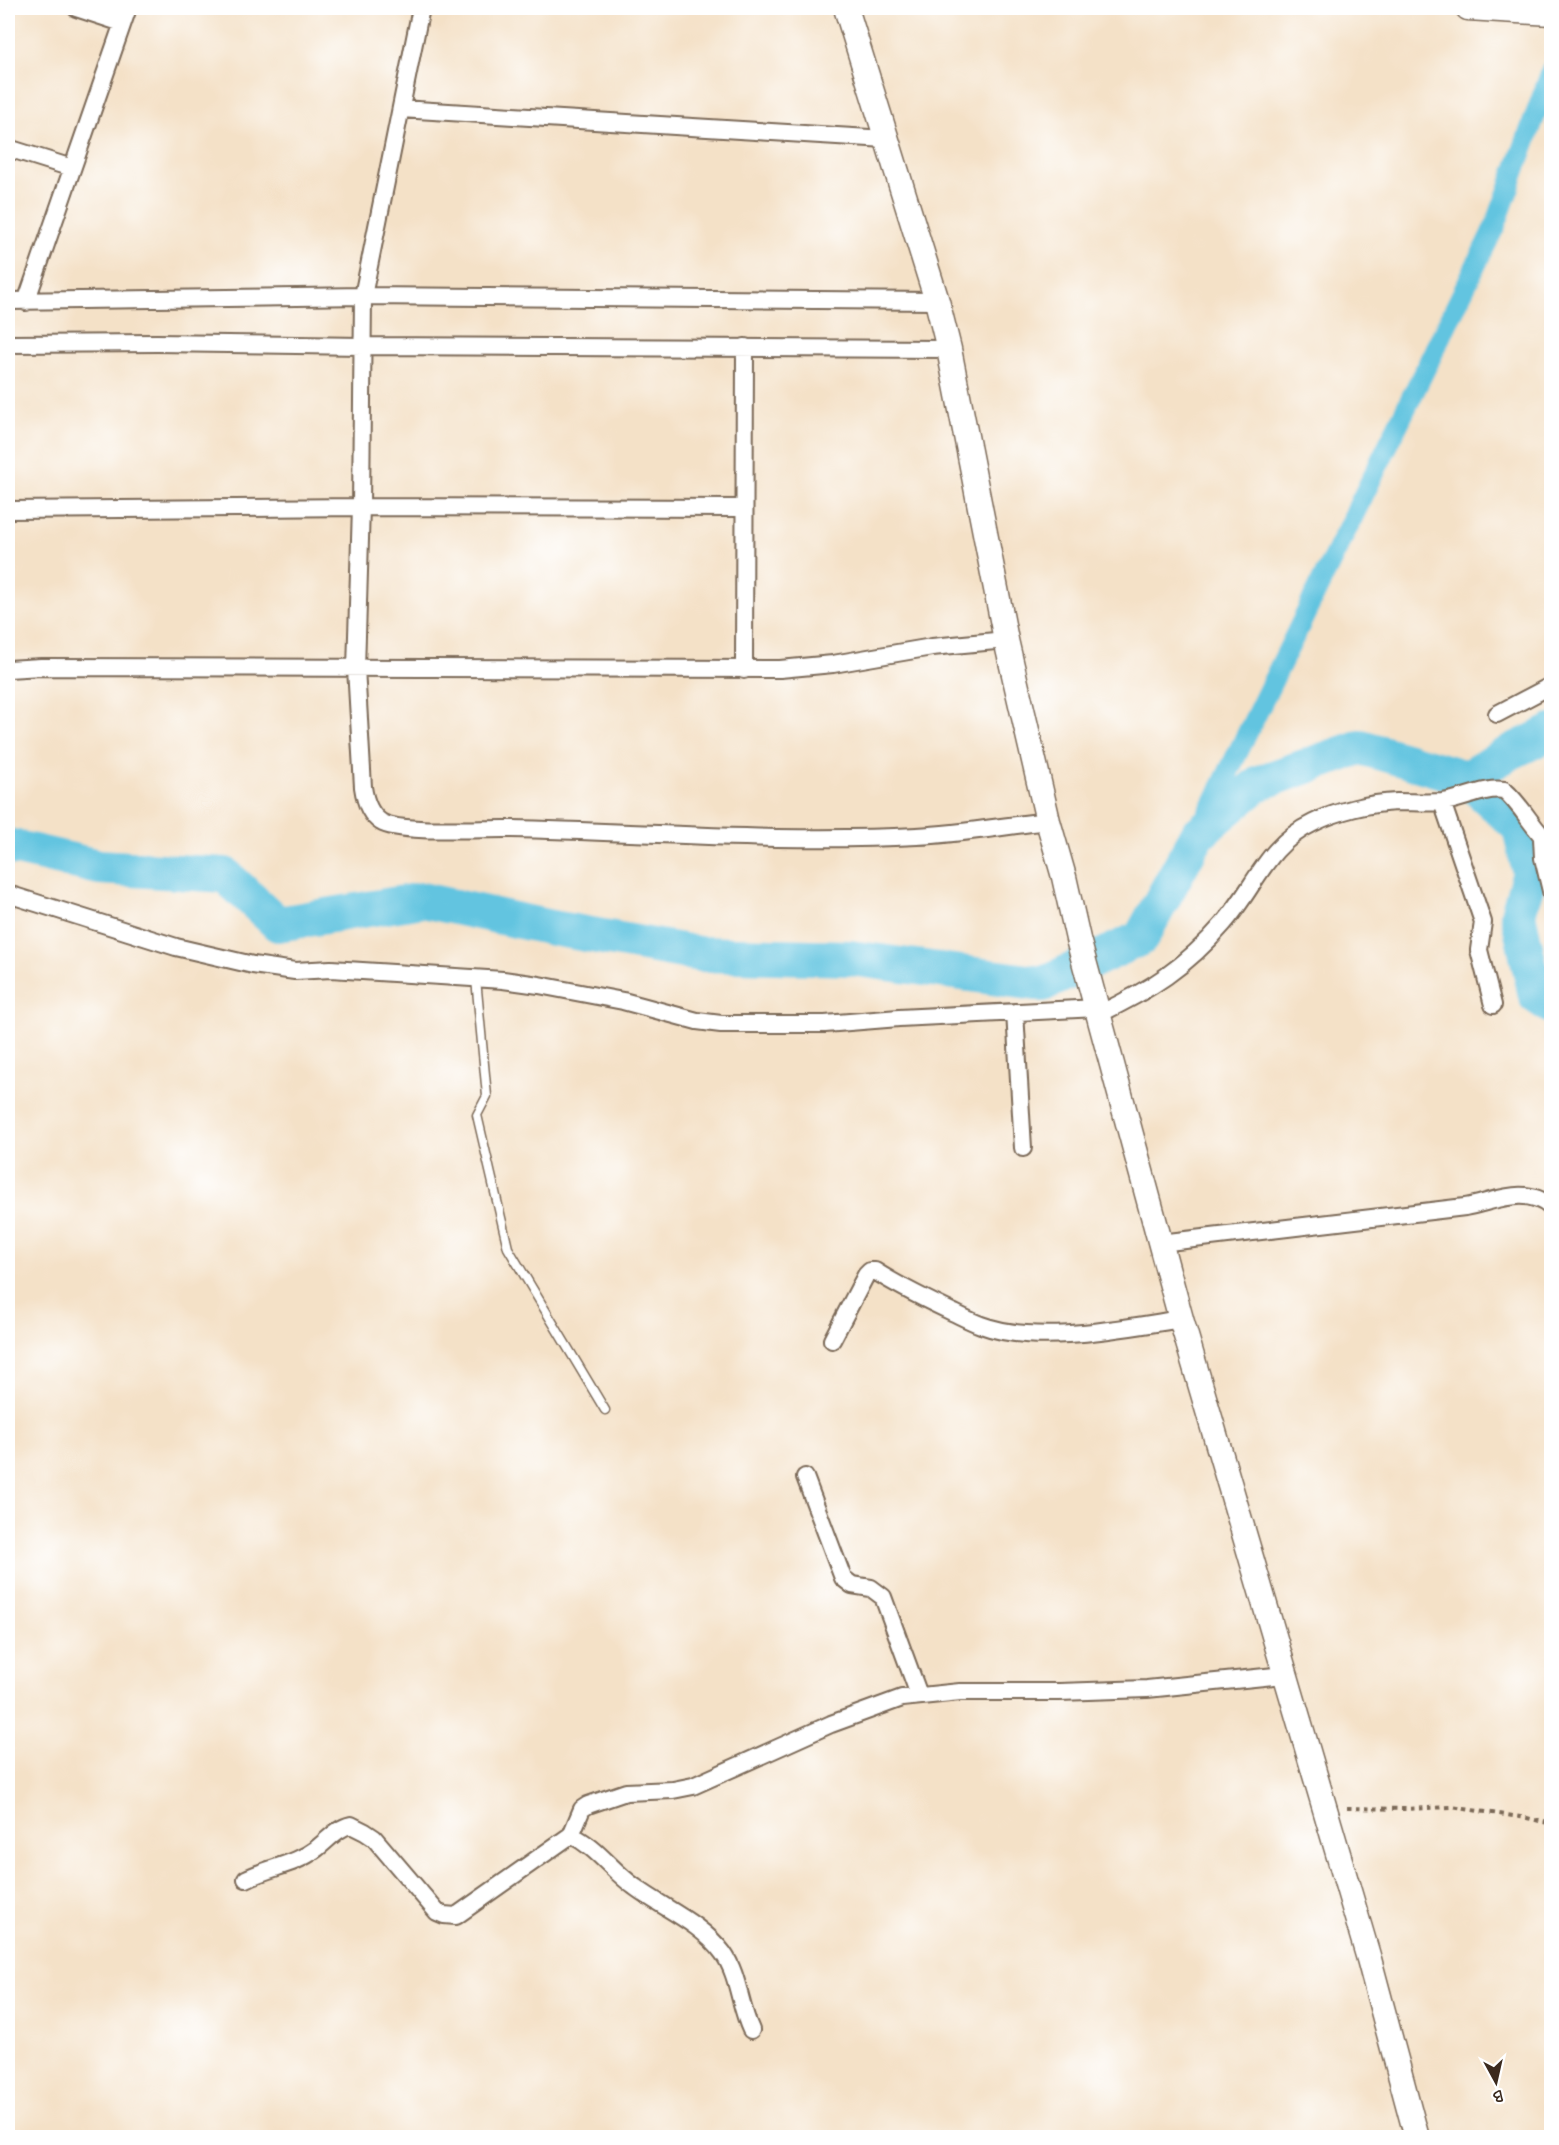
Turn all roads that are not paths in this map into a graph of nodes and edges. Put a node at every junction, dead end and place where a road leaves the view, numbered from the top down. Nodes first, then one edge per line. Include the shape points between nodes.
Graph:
1 (76, 8) edge
2 (421, 8) edge
3 (846, 8) edge
4 (1468, 8) edge
5 (1543, 12) edge
6 (125, 15) edge
7 (401, 109) junction
8 (886, 139) junction
9 (8, 148) edge
10 (72, 168) junction
11 (363, 296) junction
12 (8, 301) edge
13 (937, 301) junction
14 (26, 302) junction
15 (8, 345) edge
16 (362, 346) junction
17 (745, 347) junction
18 (949, 350) junction
19 (361, 507) junction
20 (744, 508) junction
21 (8, 510) edge
22 (1006, 640) junction
23 (8, 669) edge
24 (356, 669) junction
25 (744, 670) junction
26 (1551, 685) edge
27 (1497, 714) dead end
28 (1447, 801) junction
29 (1048, 820) junction
30 (1547, 842) edge
31 (8, 894) edge
32 (1551, 895) edge
33 (476, 979) junction
34 (1493, 1005) dead end
35 (1097, 1007) junction
36 (1015, 1012) junction
37 (1023, 1148) dead end
38 (1551, 1208) edge
39 (1160, 1243) junction
40 (1181, 1318) junction
41 (832, 1340) dead end
42 (605, 1410) dead end
43 (805, 1477) dead end
44 (1284, 1675) junction
45 (919, 1695) junction
46 (571, 1835) junction
47 (246, 1879) dead end
48 (751, 2030) dead end
49 (1417, 2138) edge

1 - 6 street
2 - 7 street
3 - 8 street
4 - 5 street
6 - 10 street
7 - 8 street
7 - 11 street
8 - 13 street
9 - 10 street
10 - 14 street
11 - 13 street
11 - 14 street
11 - 16 street
12 - 14 street
13 - 18 street
15 - 16 street
16 - 17 street
16 - 19 street
17 - 18 street
17 - 20 street
18 - 22 street
19 - 20 street
19 - 21 street
19 - 24 street
20 - 25 street
22 - 25 street via 932,647 833,664
22 - 29 street
23 - 24 street
24 - 25 street
24 - 29 street via 366,803 382,823 396,827 856,838 918,836
26 - 27 street
28 - 30 street via 1504,789
28 - 34 street via 1483,922 1479,950
28 - 35 street via 1377,804 1313,822 1279,846 1225,922 1186,962 1150,987
29 - 35 street
30 - 32 street via 1543,858
31 - 33 street via 176,947 244,963 295,971 331,969
33 - 36 street via 579,992 721,1024 825,1024
33 - 42 lane via 487,1096 477,1115 508,1248
35 - 36 street
35 - 39 street
36 - 37 street
38 - 39 street via 1539,1198 1512,1196 1465,1207
39 - 40 street
40 - 41 street via 1104,1330 1041,1335 1019,1332 982,1326 870,1271
40 - 44 street
43 - 45 street via 843,1578 883,1597
44 - 45 street via 1147,1689
44 - 49 street via 1369,1959
45 - 46 street via 886,1702 831,1724 693,1786 626,1792 588,1804
46 - 47 street via 460,1914 450,1916 437,1912 374,1838 351,1825 298,1860
46 - 48 street via 586,1842 633,1887 693,1925 723,1953

